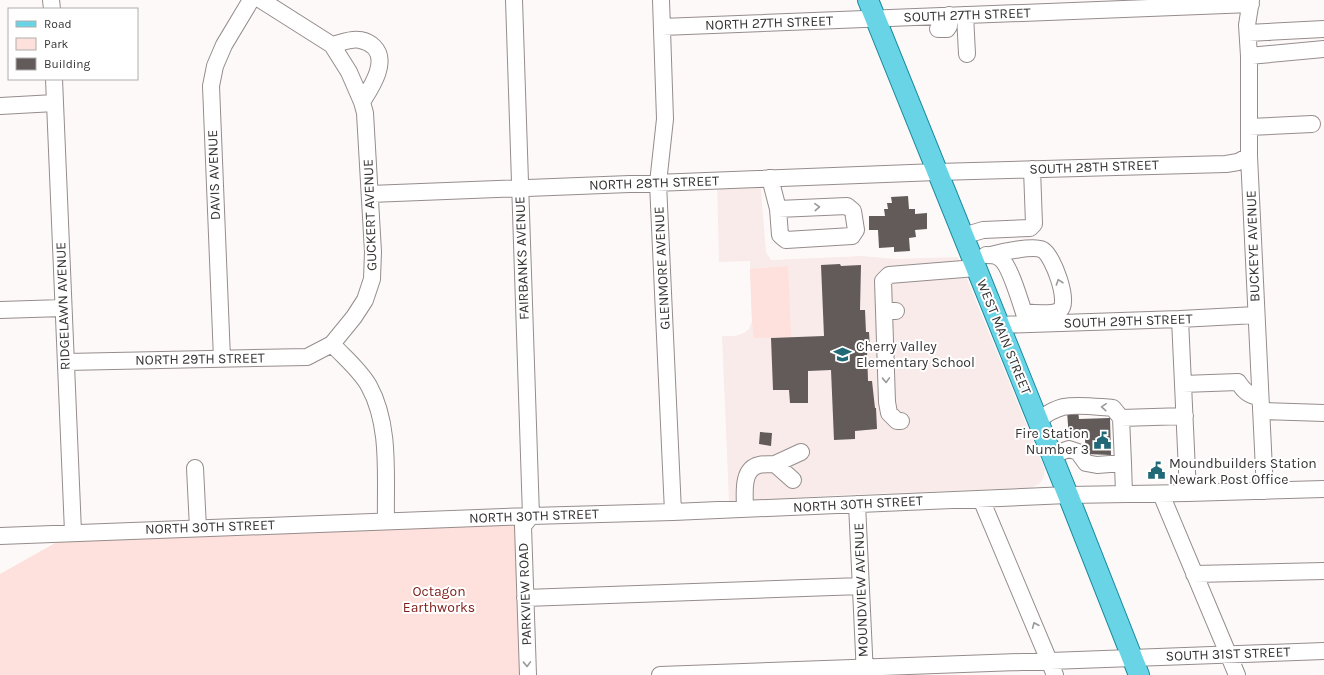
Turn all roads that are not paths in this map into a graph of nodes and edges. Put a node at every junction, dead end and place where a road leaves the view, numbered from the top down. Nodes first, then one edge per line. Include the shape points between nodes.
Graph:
1 (251, 0) edge
2 (260, 0) edge
3 (514, 0) edge
4 (661, 0) edge
5 (868, 0) edge
6 (1251, 2) edge
7 (949, 15) junction
8 (965, 15) junction
9 (875, 18) junction
10 (662, 27) junction
11 (938, 29) dead end
12 (1324, 29) edge
13 (1248, 33) junction
14 (332, 45) junction
15 (1324, 50) edge
16 (967, 54) dead end
17 (1249, 56) junction
18 (54, 80) edge
19 (362, 102) junction
20 (55, 103) junction
21 (0, 106) edge
22 (1312, 124) dead end
23 (1249, 127) junction
24 (1249, 156) junction
25 (1032, 169) junction
26 (937, 172) junction
27 (770, 178) junction
28 (658, 183) junction
29 (520, 189) junction
30 (370, 194) junction
31 (778, 209) junction
32 (963, 236) junction
33 (980, 260) junction
34 (1063, 306) junction
35 (64, 308) junction
36 (0, 310) edge
37 (1256, 315) junction
38 (1025, 318) junction
39 (1180, 319) junction
40 (1068, 322) junction
41 (999, 325) junction
42 (332, 344) junction
43 (222, 359) junction
44 (66, 362) junction
45 (1183, 384) junction
46 (1261, 404) junction
47 (1324, 413) edge
48 (1185, 416) junction
49 (1122, 418) junction
50 (901, 420) dead end
51 (1038, 420) junction
52 (801, 452) dead end
53 (1052, 455) junction
54 (1123, 463) junction
55 (775, 464) junction
56 (195, 468) dead end
57 (793, 480) dead end
58 (1324, 489) edge
59 (1265, 491) junction
60 (1188, 493) junction
61 (1124, 494) junction
62 (1161, 494) junction
63 (1068, 495) junction
64 (980, 499) junction
65 (858, 504) junction
66 (745, 509) junction
67 (673, 512) junction
68 (531, 516) junction
69 (386, 521) junction
70 (198, 528) junction
71 (73, 532) junction
72 (0, 536) edge
73 (1324, 571) edge
74 (1194, 574) junction
75 (861, 586) junction
76 (525, 598) junction
77 (1324, 651) edge
78 (1228, 654) junction
79 (1135, 666) edge
80 (1053, 668) edge
81 (864, 671) edge
82 (528, 675) edge
83 (660, 675) edge
84 (1237, 675) edge

1 - 43 street, DAVIS AVENUE via 224,45 215,66 211,86
2 - 14 street, GUCKERT AVENUE
3 - 29 street, FAIRBANKS AVENUE
4 - 10 street, GLENMORE AVENUE
5 - 9 main road, WEST MAIN STREET
6 - 8 street, SOUTH 27TH STREET
6 - 13 street, BUCKEYE AVENUE
7 - 8 street, SOUTH 27TH STREET
7 - 9 street, SOUTH 27TH STREET
7 - 11 street via 947,29
8 - 16 street
9 - 10 street, NORTH 27TH STREET
9 - 26 main road, WEST MAIN STREET
10 - 28 street, GLENMORE AVENUE via 665,119
12 - 13 street
13 - 17 street, BUCKEYE AVENUE
14 - 19 street, GUCKERT AVENUE via 349,72
14 - 19 street via 360,40 369,42 376,50 379,58 378,70
15 - 17 street
17 - 23 street, BUCKEYE AVENUE
18 - 20 street, RIDGELAWN AVENUE
19 - 30 street, GUCKERT AVENUE
20 - 21 street
20 - 35 street, RIDGELAWN AVENUE
22 - 23 street
23 - 24 street, BUCKEYE AVENUE
24 - 25 street, SOUTH 28TH STREET via 1226,164
24 - 37 street, BUCKEYE AVENUE
25 - 26 street, SOUTH 28TH STREET
25 - 32 street via 1034,224 1030,228 983,230
26 - 27 street, NORTH 28TH STREET
26 - 32 main road, WEST MAIN STREET
27 - 28 street, NORTH 28TH STREET
27 - 31 street
28 - 29 street, NORTH 28TH STREET
28 - 67 street, GLENMORE AVENUE
29 - 30 street, NORTH 28TH STREET
29 - 68 street, FAIRBANKS AVENUE
30 - 42 street, GUCKERT AVENUE via 372,279 365,300
31 -> 31 street via 847,206 853,211 856,230 852,236 786,240 780,235
32 - 33 main road, WEST MAIN STREET
34 -> 33 street via 1064,298 1057,275 1043,250 1006,251
33 - 38 street via 996,256 1004,262
33 - 41 main road, WEST MAIN STREET
33 -> 50 street via 889,275 883,281 890,311 886,402 889,413 897,421
34 - 38 street via 1055,312
34 - 40 street
35 - 36 street
35 - 44 street, RIDGELAWN AVENUE
37 - 39 street, SOUTH 29TH STREET
37 - 46 street, BUCKEYE AVENUE
38 - 40 street, SOUTH 29TH STREET
38 - 41 street, SOUTH 29TH STREET
39 - 40 street, SOUTH 29TH STREET
39 - 45 street
41 - 51 main road, WEST MAIN STREET
42 - 43 street, NORTH 29TH STREET via 307,357
42 - 69 street via 359,371 377,406 384,436
43 - 44 street, NORTH 29TH STREET
44 - 71 street, RIDGELAWN AVENUE
45 - 46 street via 1238,382
45 - 48 street
46 - 47 street
46 - 59 street, BUCKEYE AVENUE
48 - 49 street
48 - 60 street
49 -> 51 street via 1113,408 1089,406 1063,407
49 - 54 street
51 - 53 main road, WEST MAIN STREET
52 - 55 street
53 - 54 street via 1069,449 1078,452 1086,462 1097,465
53 - 63 main road, WEST MAIN STREET
54 - 61 street
55 - 57 street
55 - 66 street via 758,465 749,471
56 - 70 street
58 - 59 street, NORTH 30TH STREET
59 - 60 street, NORTH 30TH STREET
60 - 62 street, NORTH 30TH STREET
61 - 62 street, NORTH 30TH STREET
61 - 63 street, NORTH 30TH STREET
62 - 74 street
63 - 64 street, NORTH 30TH STREET
63 - 79 main road, WEST MAIN STREET
64 - 65 street, NORTH 30TH STREET
80 -> 64 street
65 - 66 street, NORTH 30TH STREET
65 - 75 street, MOUNDVIEW AVENUE
66 - 67 street, NORTH 30TH STREET
67 - 68 street, NORTH 30TH STREET
68 - 69 street, NORTH 30TH STREET
68 - 76 street, PARKVIEW ROAD via 523,526
69 - 70 street, NORTH 30TH STREET
70 - 71 street, NORTH 30TH STREET
71 - 72 street, NORTH 30TH STREET
73 - 74 street
74 - 78 street
75 - 76 street
75 - 81 street, MOUNDVIEW AVENUE
76 -> 82 street, PARKVIEW ROAD
77 - 78 street, SOUTH 31ST STREET
78 - 79 street, SOUTH 31ST STREET
78 - 84 street
79 - 80 street, SOUTH 31ST STREET
80 - 81 street, SOUTH 31ST STREET
81 - 83 street, SOUTH 31ST STREET

